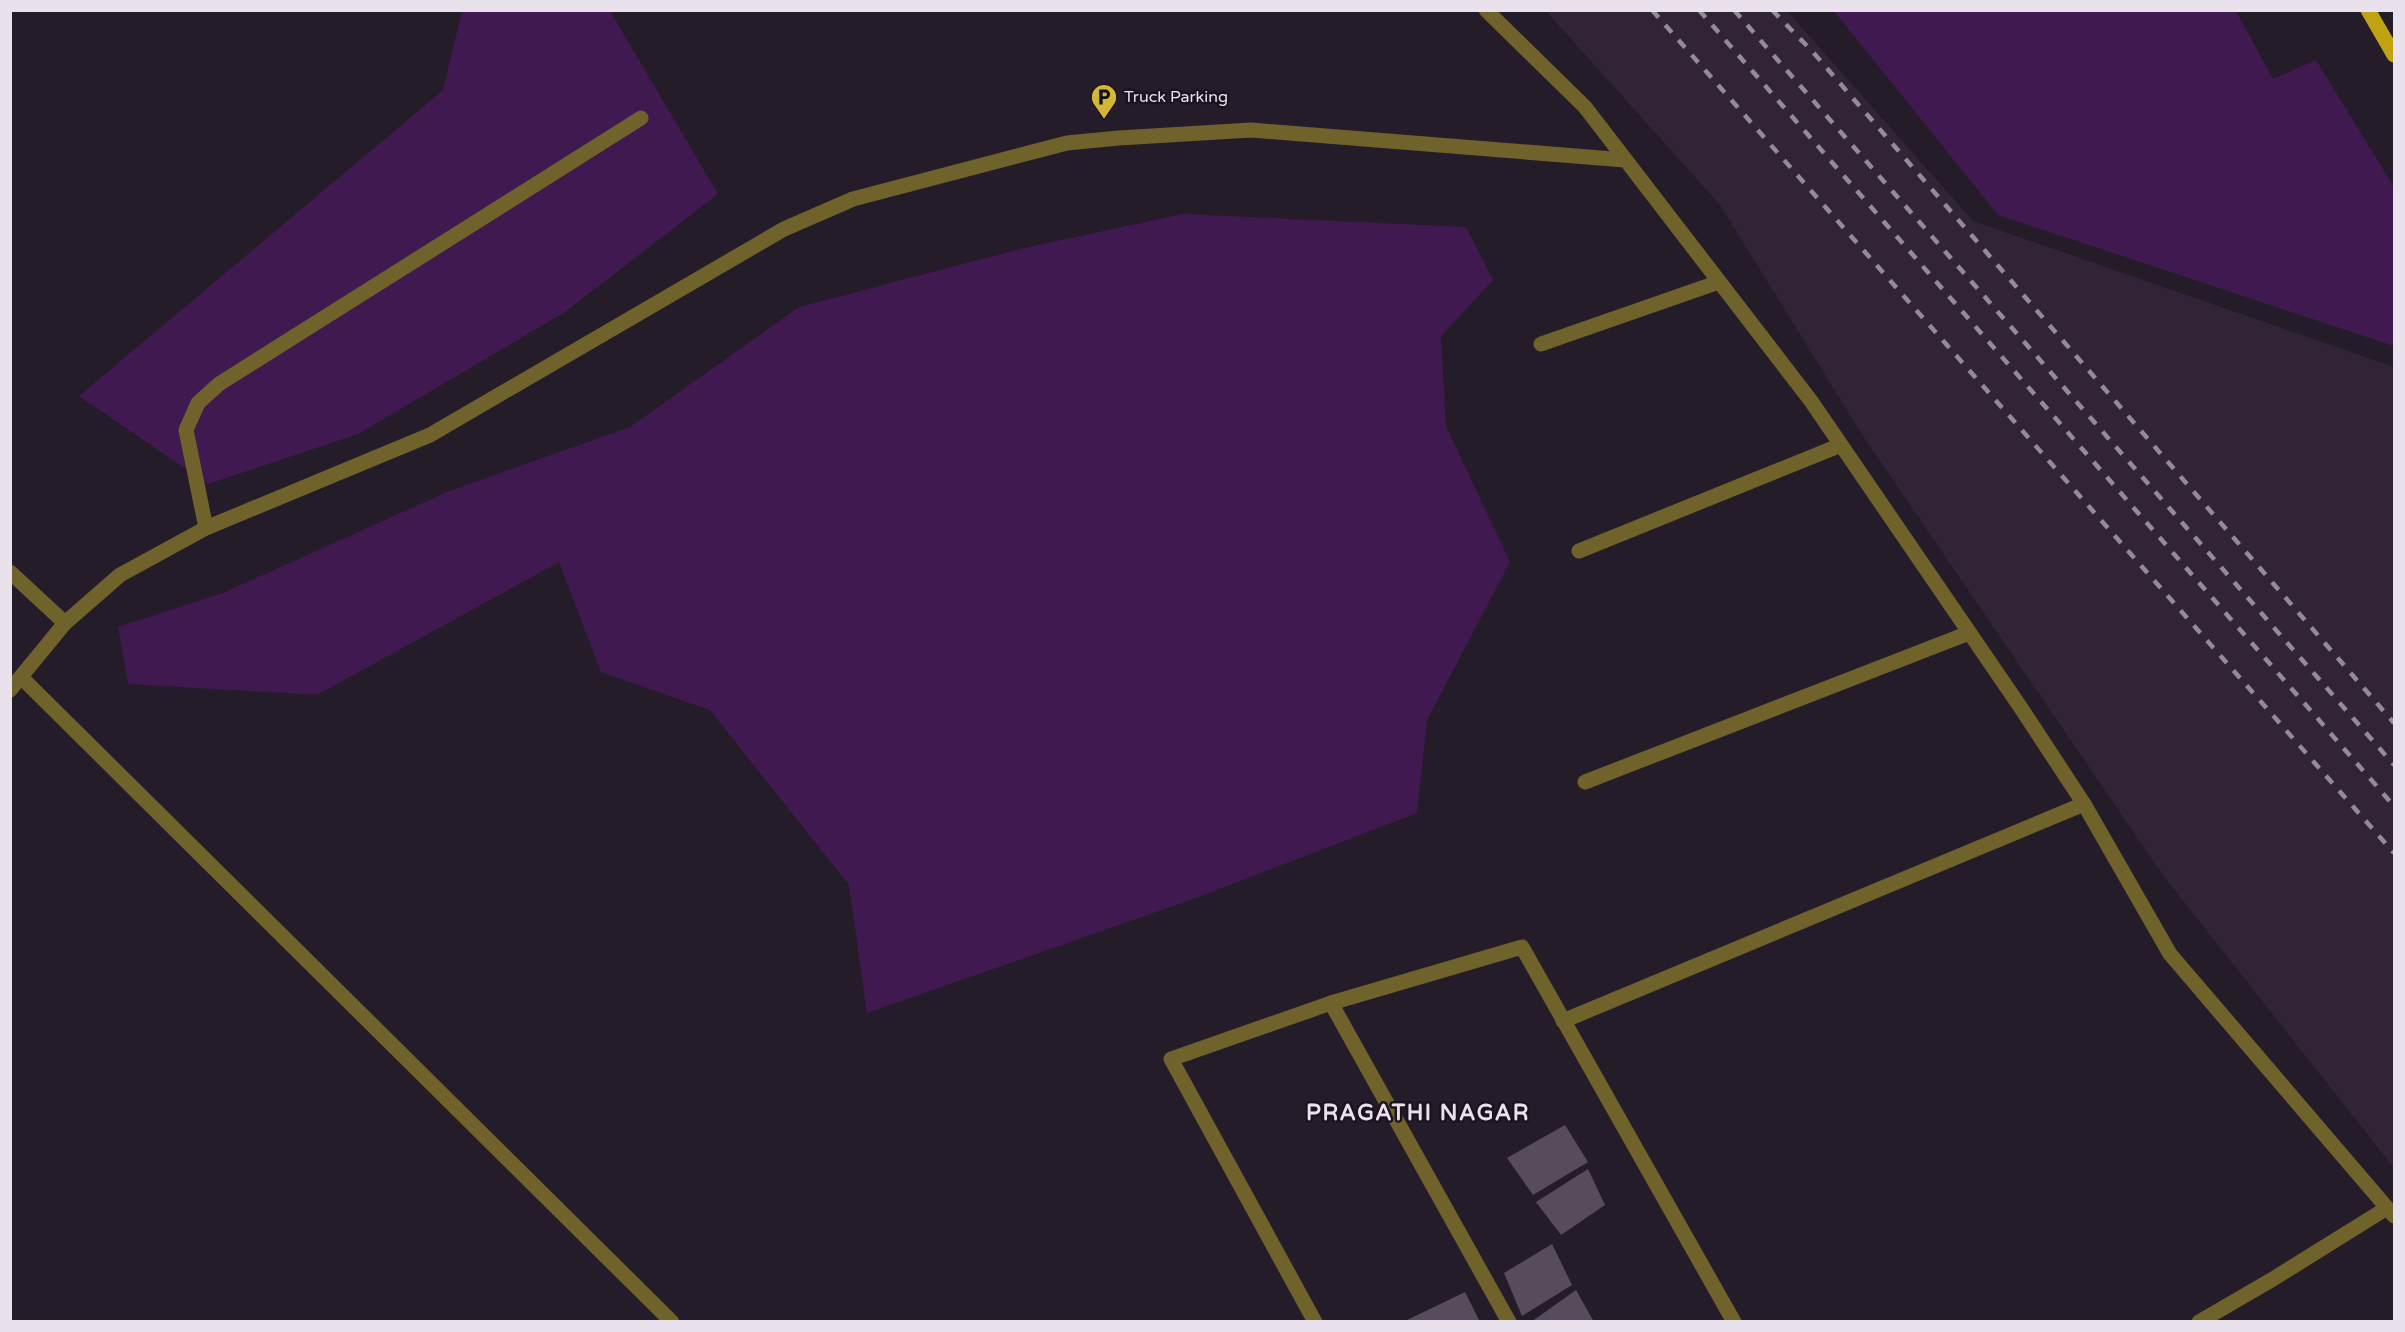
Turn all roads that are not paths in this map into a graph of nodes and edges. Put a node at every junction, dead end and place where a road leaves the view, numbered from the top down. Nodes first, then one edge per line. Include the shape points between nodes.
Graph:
1 (1486, 10) edge
2 (2368, 10) edge
3 (2394, 55) edge
4 (641, 118) dead end
5 (1625, 160) junction
6 (1719, 282) junction
7 (1541, 344) dead end
8 (1841, 445) junction
9 (206, 528) junction
10 (1579, 550) dead end
11 (10, 572) edge
12 (65, 623) junction
13 (1969, 633) junction
14 (21, 677) junction
15 (10, 690) edge
16 (1585, 782) dead end
17 (2084, 804) junction
18 (1331, 1003) junction
19 (1563, 1021) junction
20 (2391, 1212) edge
21 (672, 1322) edge
22 (1315, 1322) edge
23 (1509, 1322) edge
24 (1734, 1322) edge
25 (2199, 1322) edge

1 - 5 street via 1585,107
2 - 3 main road
4 - 9 street via 219,384 198,404 186,430
5 - 6 street
5 - 9 street via 1251,130 1067,143 853,199 784,229 430,435
6 - 7 street
6 - 8 street
8 - 10 street
8 - 13 street
9 - 12 street via 120,575
11 - 12 street
12 - 14 street
13 - 16 street
13 - 17 street
14 - 15 street
14 - 21 street
17 - 19 street
17 - 20 street via 2170,954
18 - 19 street via 1522,947
18 - 22 street via 1171,1059
18 - 23 street
19 - 24 street
20 - 25 street

